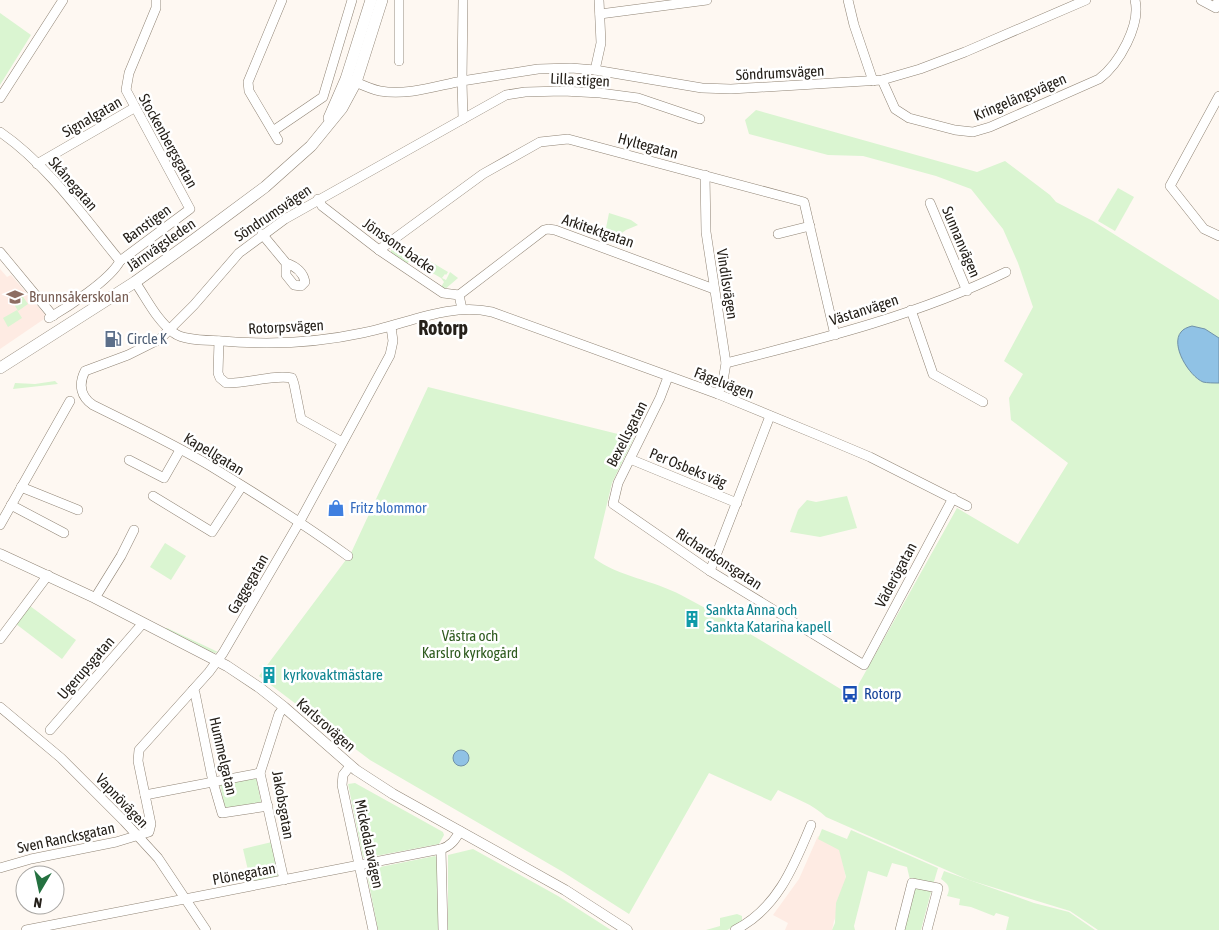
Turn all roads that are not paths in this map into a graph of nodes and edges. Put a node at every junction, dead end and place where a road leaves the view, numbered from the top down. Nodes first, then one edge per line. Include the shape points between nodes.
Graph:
1 (64, 0) edge
2 (156, 0) edge
3 (282, 0) edge
4 (352, 0) edge
5 (371, 0) edge
6 (382, 0) edge
7 (399, 0) edge
8 (463, 0) edge
9 (599, 0) edge
10 (707, 0) edge
11 (848, 0) edge
12 (1086, 0) edge
13 (1135, 0) edge
14 (1200, 0) edge
15 (1066, 4) edge
16 (1218, 6) edge
17 (600, 14) junction
18 (399, 61) dead end
19 (596, 70) junction
20 (877, 80) junction
21 (351, 81) junction
22 (462, 81) junction
23 (1219, 96) edge
24 (0, 98) edge
25 (134, 108) junction
26 (463, 119) junction
27 (700, 119) dead end
28 (273, 131) junction
29 (0, 132) edge
30 (278, 140) dead end
31 (37, 164) junction
32 (705, 175) junction
33 (318, 199) junction
34 (930, 203) dead end
35 (190, 209) joint
36 (810, 226) junction
37 (262, 234) junction
38 (778, 234) dead end
39 (1219, 236) edge
40 (379, 250) junction
41 (0, 252) edge
42 (120, 260) junction
43 (286, 263) dead end
44 (1006, 272) dead end
45 (135, 282) junction
46 (714, 289) junction
47 (966, 291) junction
48 (459, 295) junction
49 (462, 309) junction
50 (911, 310) junction
51 (391, 327) junction
52 (170, 330) junction
53 (835, 335) junction
54 (219, 341) junction
55 (726, 363) junction
56 (0, 368) edge
57 (85, 371) joint
58 (668, 377) junction
59 (718, 394) junction
60 (70, 401) dead end
61 (983, 402) dead end
62 (770, 416) junction
63 (342, 442) junction
64 (180, 450) junction
65 (630, 459) junction
66 (129, 460) dead end
67 (242, 486) junction
68 (20, 487) junction
69 (153, 496) dead end
70 (953, 498) junction
71 (737, 502) junction
72 (613, 504) joint
73 (10, 505) junction
74 (967, 506) dead end
75 (78, 510) dead end
76 (300, 522) junction
77 (0, 525) edge
78 (134, 530) dead end
79 (64, 534) dead end
80 (0, 554) edge
81 (348, 556) dead end
82 (710, 572) junction
83 (48, 575) junction
84 (95, 598) junction
85 (142, 623) junction
86 (0, 639) edge
87 (218, 661) junction
88 (864, 665) joint
89 (193, 690) junction
90 (0, 707) edge
91 (284, 708) junction
92 (50, 730) dead end
93 (350, 766) junction
94 (260, 773) junction
95 (213, 782) junction
96 (145, 796) junction
97 (268, 806) junction
98 (812, 825) dead end
99 (460, 831) junction
100 (137, 836) junction
101 (442, 849) junction
102 (359, 866) junction
103 (0, 868) edge
104 (284, 880) junction
105 (184, 900) junction
106 (26, 930) edge
107 (206, 930) edge
108 (372, 930) edge
109 (443, 930) edge
110 (627, 930) edge
111 (735, 930) edge
112 (900, 930) edge
113 (927, 930) edge

1 - 24 street
2 - 25 street, Stockenbergsgatan via 156,8 126,82 126,92
3 - 28 street via 248,82 249,91
4 - 28 street via 323,97
5 - 21 main road, Järnvägsleden
6 - 21 main road, Järnvägsleden via 364,62
7 - 18 street
8 - 22 street
9 - 17 street
10 - 17 street
11 - 20 street, Kringelängsvägen via 854,25
12 - 15 street, Söndrumsvägen
13 - 20 street, Kringelängsvägen via 1133,29 1106,74 990,127 973,132 955,130 909,118 895,110
14 - 16 street
15 - 20 street, Söndrumsvägen via 965,52 920,69
17 - 19 street via 601,43
19 - 20 street, Söndrumsvägen via 702,88 730,89
19 - 22 street, Söndrumsvägen via 538,69
21 - 22 street, Söndrumsvägen via 379,91 397,92
21 - 45 main road, Järnvägsleden via 342,108 311,146 266,187
22 - 26 street
23 - 39 street via 1170,186 1204,229
25 - 31 street, Signalgatan
25 - 35 street, Stockenbergsgatan
26 - 27 street, Lilla stigen via 506,95 557,91 638,98
26 - 33 street, Söndrumsvägen
28 - 30 street
29 - 31 street, Skånegatan
31 - 42 street, Skånegatan
32 - 36 street, Hyltegatan via 804,202
32 - 40 street, Hyltegatan via 568,139 540,142 483,174
32 - 46 street, Vindilsvägen via 706,232
33 - 37 street, Söndrumsvägen
33 - 40 street, Jönssons backe via 322,206
34 - 47 street, Sunnanvägen
35 - 42 street, Banstigen
36 - 38 street
36 - 53 street, Hyltegatan
37 - 43 street
37 - 52 street, Söndrumsvägen via 232,260
40 - 48 street, Jönssons backe via 442,293
41 - 42 street, Banstigen via 51,317 101,282
44 - 47 street, Västanvägen
45 - 52 street
45 - 56 main road, Järnvägsleden
46 - 48 street, Arkitektgatan via 548,229
46 - 55 street, Vindilsvägen
47 - 50 street, Västanvägen
48 - 49 street
49 - 51 street, Rotorpsvägen
49 - 58 street, Fågelvägen via 497,313
50 - 53 street, Västanvägen
50 - 61 street via 933,374
51 - 54 street, Rotorpsvägen via 314,341 251,344
51 - 63 street, Gaggegatan via 390,355
52 - 54 street, Rotorpsvägen via 184,337
52 - 57 street, Söndrumsvägen via 160,339 128,355
53 - 55 street, Västanvägen
54 - 63 street via 218,373 226,383 292,378 301,419
55 - 59 street, Vindilsvägen
57 - 64 street, Kapellgatan via 81,382 88,401
58 - 59 street, Fågelvägen
58 - 65 street, Bexellsgatan
59 - 62 street, Fågelvägen
60 - 68 street
62 - 70 street, Fågelvägen via 870,457
62 - 71 street
63 - 76 street, Gaggegatan
64 - 66 street via 164,478
64 - 67 street, Kapellgatan
65 - 71 street, Per Osbeks väg
65 - 72 street, Bexellsgatan via 618,483
67 - 69 street via 212,532
67 - 76 street, Kapellgatan
68 - 73 street
68 - 75 street
70 - 74 street, Fågelvägen
70 - 88 street, Väderögatan
71 - 82 street
72 - 82 street, Richardsonsgatan
73 - 77 street
73 - 79 street
76 - 81 street, Kapellgatan
76 - 87 street, Gaggegatan
78 - 84 street via 122,556
80 - 83 street, Karlsrovägen
82 - 88 street, Richardsonsgatan
83 - 84 street, Karlsrovägen
83 - 86 street
84 - 85 street, Karlsrovägen
85 - 87 street, Karlsrovägen
85 - 92 street, Ugerupsgatan
87 - 89 street, Gaggegatan
87 - 91 street, Karlsrovägen
89 - 95 street, Hummelgatan
89 - 96 street, Gaggegatan via 139,750
90 - 100 street, Vapnövägen via 60,758
91 - 93 street, Karlsrovägen
91 - 94 street, Jakobsgatan via 279,714
93 - 99 street, Karlsrovägen
93 - 102 street, Mickedalavägen via 343,775 342,785
94 - 95 street
94 - 97 street, Jakobsgatan
95 - 96 street
95 - 97 street, Hummelgatan via 222,813
96 - 100 street, Gaggegatan via 151,829 145,835
97 - 104 street, Jakobsgatan
98 - 111 street via 790,874 777,894 764,911
99 - 101 street via 453,843
99 - 110 street, Karlsrovägen via 565,890
100 - 103 street, Sven Rancksgatan
100 - 105 street, Vapnövägen via 158,858
101 - 102 street, Plönegatan
101 - 109 street
102 - 104 street, Plönegatan
102 - 108 street, Mickedalavägen
104 - 105 street, Plönegatan
105 - 106 street, Plönegatan
105 - 107 street, Vapnövägen
112 - 113 street via 912,883 938,888

